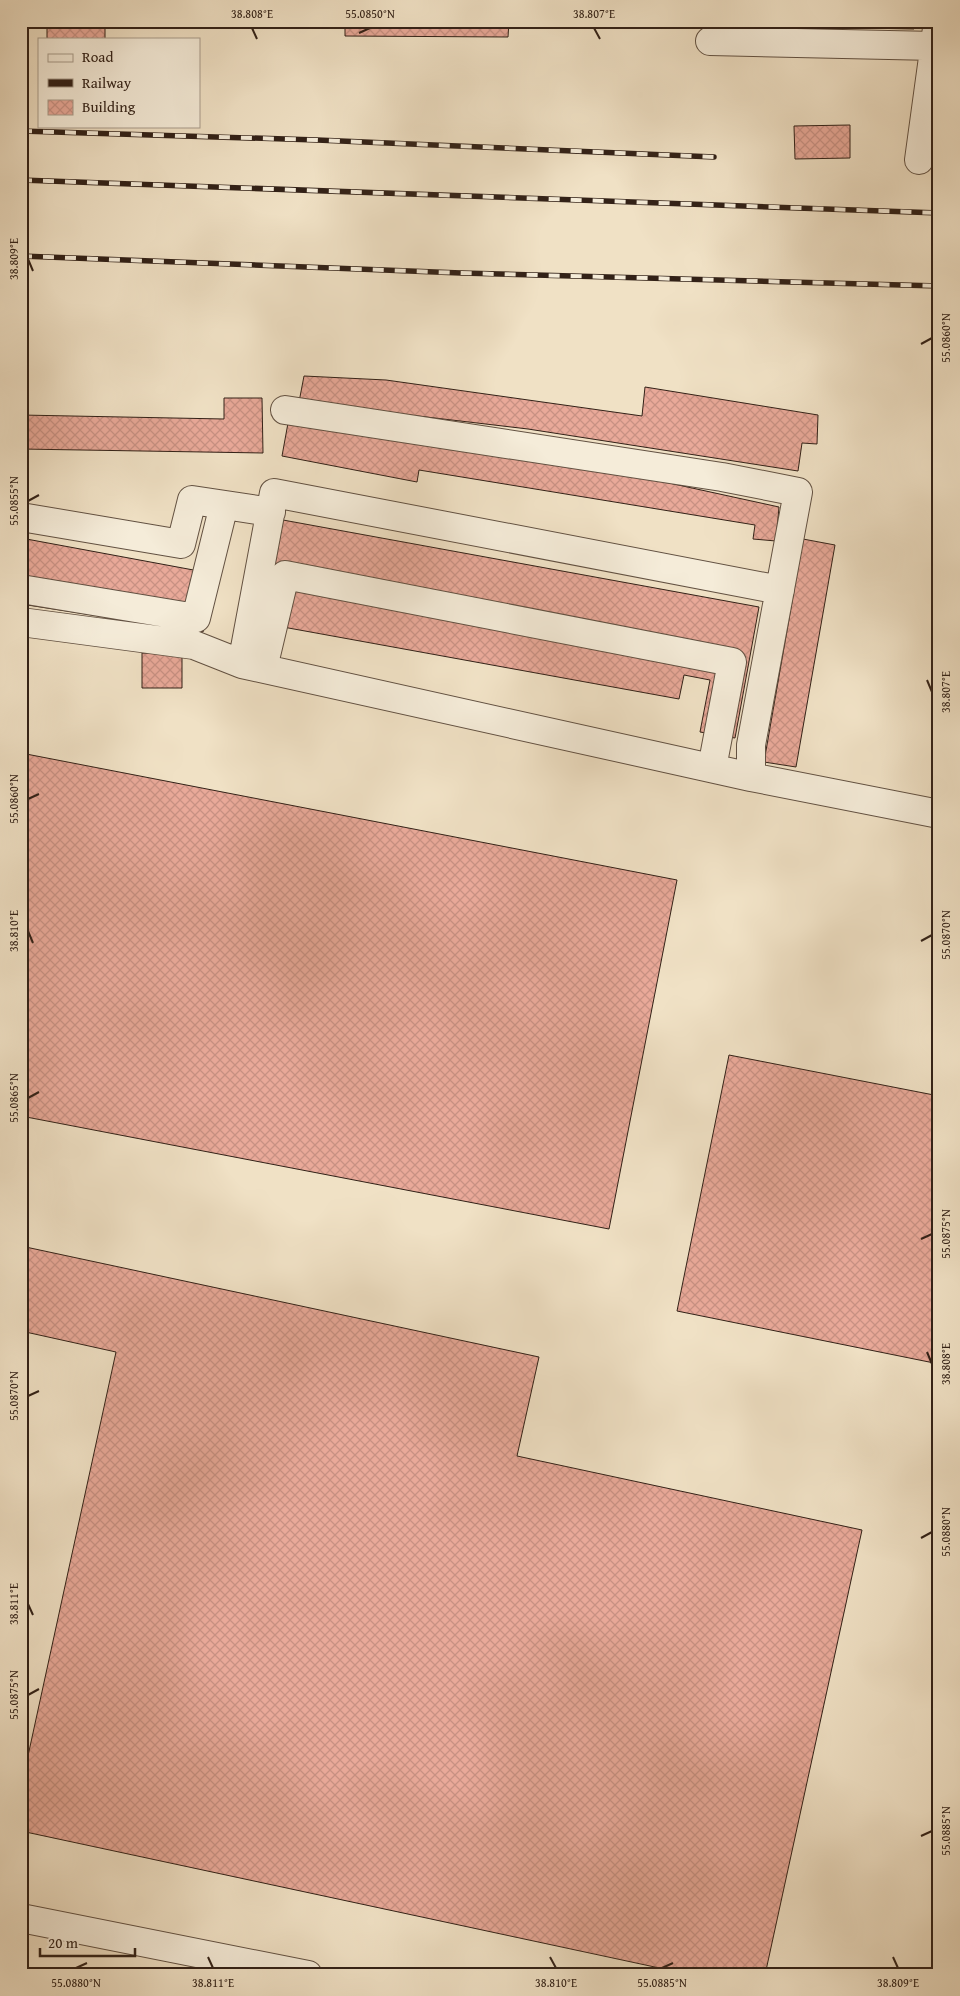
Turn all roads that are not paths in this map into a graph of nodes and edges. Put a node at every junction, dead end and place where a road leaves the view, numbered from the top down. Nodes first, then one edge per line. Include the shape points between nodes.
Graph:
1 (937, 33) edge
2 (710, 42) dead end
3 (919, 160) dead end
4 (284, 410) dead end
5 (224, 505) junction
6 (271, 512) junction
7 (21, 517) edge
8 (21, 589) edge
9 (780, 590) junction
10 (21, 622) edge
11 (252, 666) junction
12 (712, 768) junction
13 (751, 777) junction
14 (939, 814) edge
15 (21, 1918) edge
16 (308, 1975) edge

1 - 2 lane
1 - 3 lane
4 - 9 lane via 722,477 798,492
5 - 6 lane
5 - 7 lane via 192,500 181,544
5 - 8 lane via 196,618
6 - 9 lane via 274,493
6 - 11 lane
9 - 13 lane via 751,745
10 - 11 lane via 194,645
11 - 12 lane
11 - 12 lane via 285,575 732,662
12 - 13 lane
13 - 14 lane
15 - 16 lane

